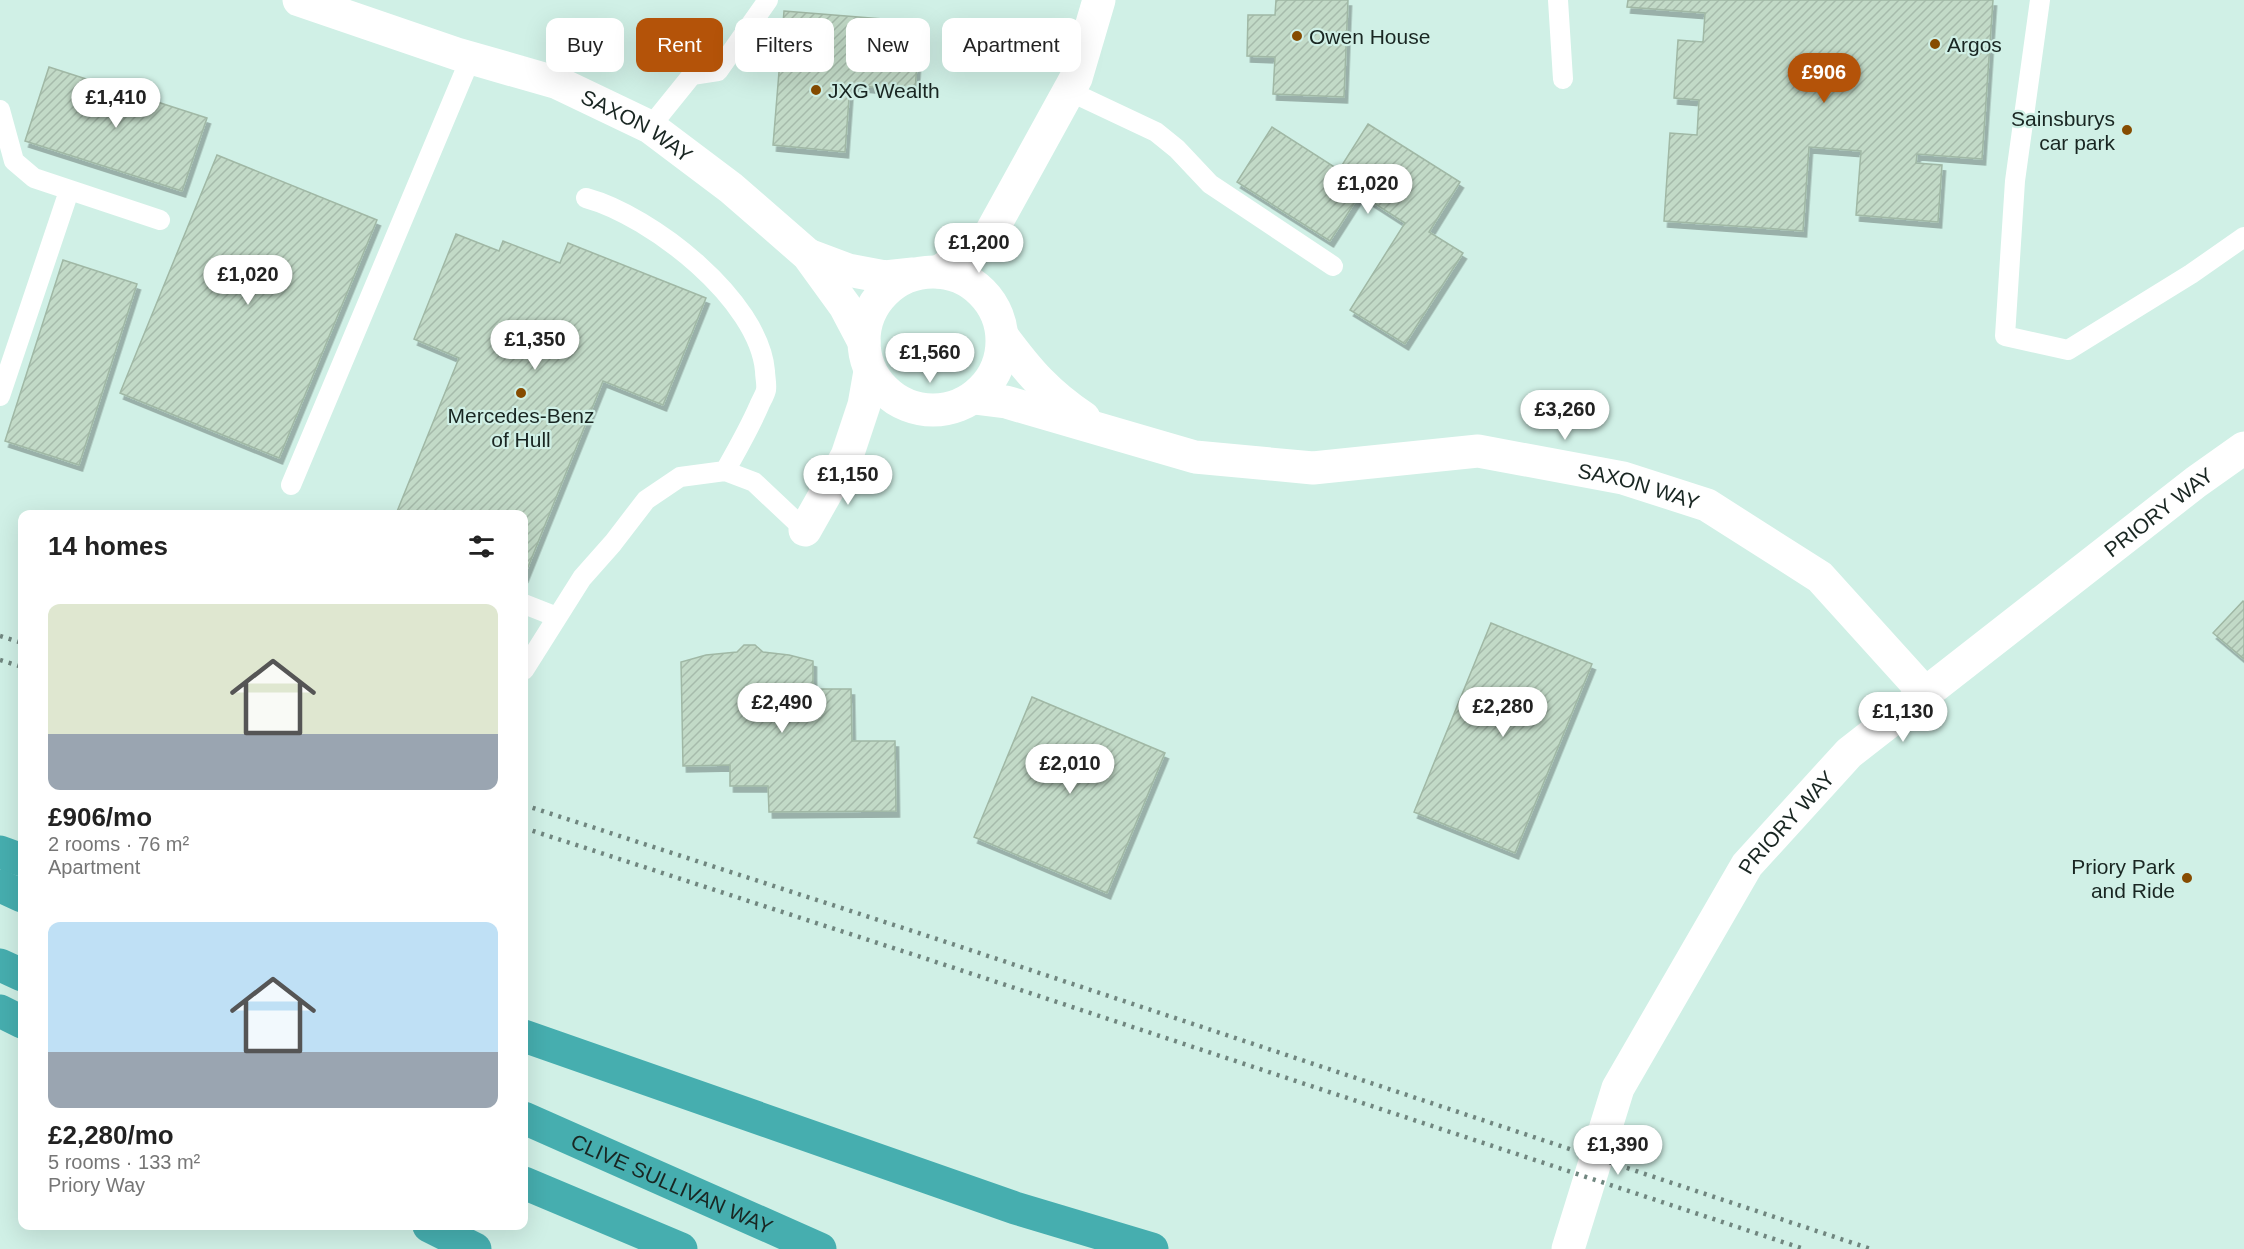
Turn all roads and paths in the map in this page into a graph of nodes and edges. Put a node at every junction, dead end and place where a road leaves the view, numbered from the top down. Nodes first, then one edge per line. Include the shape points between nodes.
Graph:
1 (303, 0) edge
2 (768, 0) edge
3 (1099, 0) edge
4 (1558, 0) edge
5 (2040, 0) edge
6 (471, 57) junction
7 (1563, 79) dead end
8 (1069, 91) junction
9 (0, 110) edge
10 (650, 127) junction
11 (69, 191) junction
12 (586, 198) dead end
13 (160, 220) dead end
14 (989, 236) junction
15 (2244, 237) edge
16 (808, 255) junction
17 (1333, 266) dead end
18 (928, 273) junction
19 (985, 294) junction
20 (1003, 337) junction
21 (867, 357) junction
22 (0, 396) edge
23 (974, 398) junction
24 (910, 407) junction
25 (1106, 432) junction
26 (2244, 448) edge
27 (847, 456) junction
28 (725, 471) junction
29 (291, 485) dead end
30 (805, 530) joint
31 (528, 606) edge
32 (557, 617) junction
33 (528, 664) edge
34 (1925, 693) junction
35 (0, 852) edge
36 (18, 859) edge
37 (0, 886) edge
38 (18, 894) edge
39 (0, 965) edge
40 (18, 973) edge
41 (0, 1011) edge
42 (18, 1020) edge
43 (528, 1037) edge
44 (528, 1120) edge
45 (528, 1186) edge
46 (437, 1230) edge
47 (476, 1249) edge
48 (681, 1249) edge
49 (820, 1249) edge
50 (1152, 1249) edge
51 (1568, 1249) edge

1 - 6 street, SAXON WAY
2 - 10 lane via 718,71 692,75
3 - 8 street
4 - 7 lane
5 - 15 lane via 2015,181 2005,336 2068,350
6 - 10 street, SAXON WAY via 558,83
6 - 29 lane
8 - 14 street
8 - 17 lane via 1156,132 1210,184
9 - 11 lane via 14,161 34,178
10 - 16 street, SAXON WAY
11 - 13 lane
11 - 22 lane
12 - 28 lane via 646,224 689,257 725,293 751,327 763,354 766,389 749,430
14 - 18 street
14 - 19 street
16 - 18 street, SAXON WAY via 848,270 885,277
16 - 21 street, SAXON WAY via 846,306
18 - 19 street via 964,279
18 - 21 street via 897,282 879,297 867,318
19 - 20 street via 998,316
20 - 23 street via 999,364
20 - 25 street, SAXON WAY via 1030,374 1062,403
21 - 24 street via 885,392
21 - 27 street via 864,405
23 - 24 street via 957,407 935,411
23 - 25 street, SAXON WAY via 1006,402
24 - 27 street via 882,418
25 - 34 street, SAXON WAY via 1195,458 1313,468 1478,451 1644,484 1707,505 1820,577
26 - 34 street, PRIORY WAY
27 - 30 street
28 - 30 lane via 754,482
28 - 32 lane via 680,477 646,500 582,578
31 - 32 lane
32 - 33 lane
34 - 51 street, PRIORY WAY via 1849,753 1747,865 1618,1088
35 - 36 highway
37 - 38 highway
39 - 40 highway
41 - 42 highway
43 - 50 highway via 1015,1208
44 - 49 highway, CLIVE SULLIVAN WAY
45 - 48 highway
46 - 47 highway

